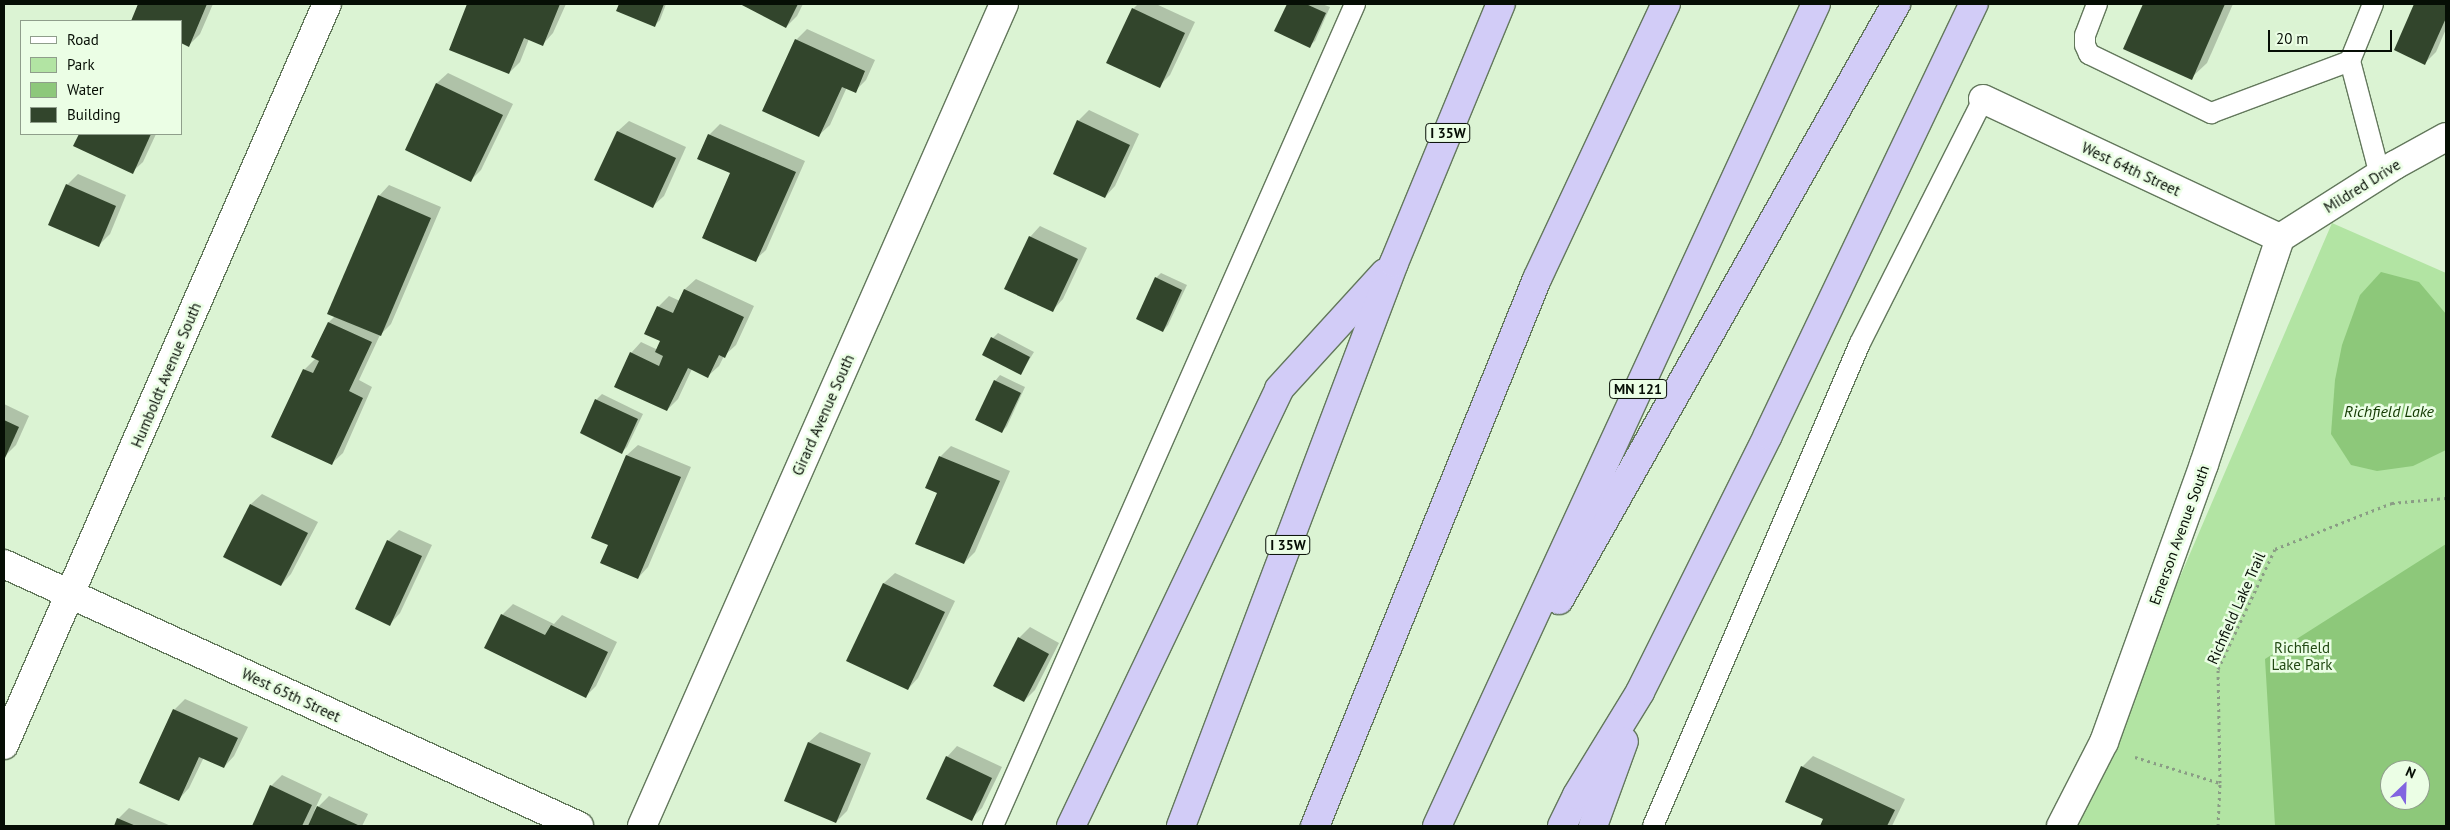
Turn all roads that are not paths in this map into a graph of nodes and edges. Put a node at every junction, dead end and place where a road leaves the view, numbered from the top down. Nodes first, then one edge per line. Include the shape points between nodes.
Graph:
1 (326, 4) edge
2 (1004, 4) edge
3 (1355, 4) edge
4 (1501, 4) edge
5 (1666, 4) edge
6 (1816, 4) edge
7 (1896, 4) edge
8 (1974, 4) edge
9 (2097, 4) edge
10 (2373, 4) edge
11 (2350, 61) junction
12 (1983, 99) joint
13 (2446, 137) edge
14 (2380, 175) junction
15 (2280, 238) junction
16 (1394, 263) junction
17 (4, 564) edge
18 (70, 594) junction
19 (1640, 692) junction
20 (4, 745) edge
21 (1461, 773) junction
22 (579, 826) edge
23 (642, 826) edge
24 (993, 826) edge
25 (1071, 826) edge
26 (1181, 826) edge
27 (1315, 826) edge
28 (1437, 826) edge
29 (1562, 826) edge
30 (1593, 826) edge
31 (1653, 826) edge
32 (2061, 826) edge

1 - 18 street, Humboldt Avenue South
2 - 23 street, Girard Avenue South
3 - 24 lane
4 - 16 highway, I 35W
5 - 27 highway via 1537,279
6 - 21 highway, MN 121
7 - 21 highway
8 - 19 highway via 1772,426
9 - 11 lane via 2085,35 2089,54 2211,113
10 - 11 lane
11 - 14 lane
12 - 15 street, West 64th Street
12 - 31 lane via 1860,343
13 - 14 street, Mildred Drive
14 - 15 street, Mildred Drive
15 - 32 street, Emerson Avenue South via 2204,464 2104,742
16 - 25 highway via 1279,389
16 - 26 highway, I 35W
17 - 18 street, West 65th Street
18 - 20 street, Humboldt Avenue South
18 - 22 street, West 65th Street
19 - 29 highway
19 - 30 highway
21 - 28 highway, MN 121

